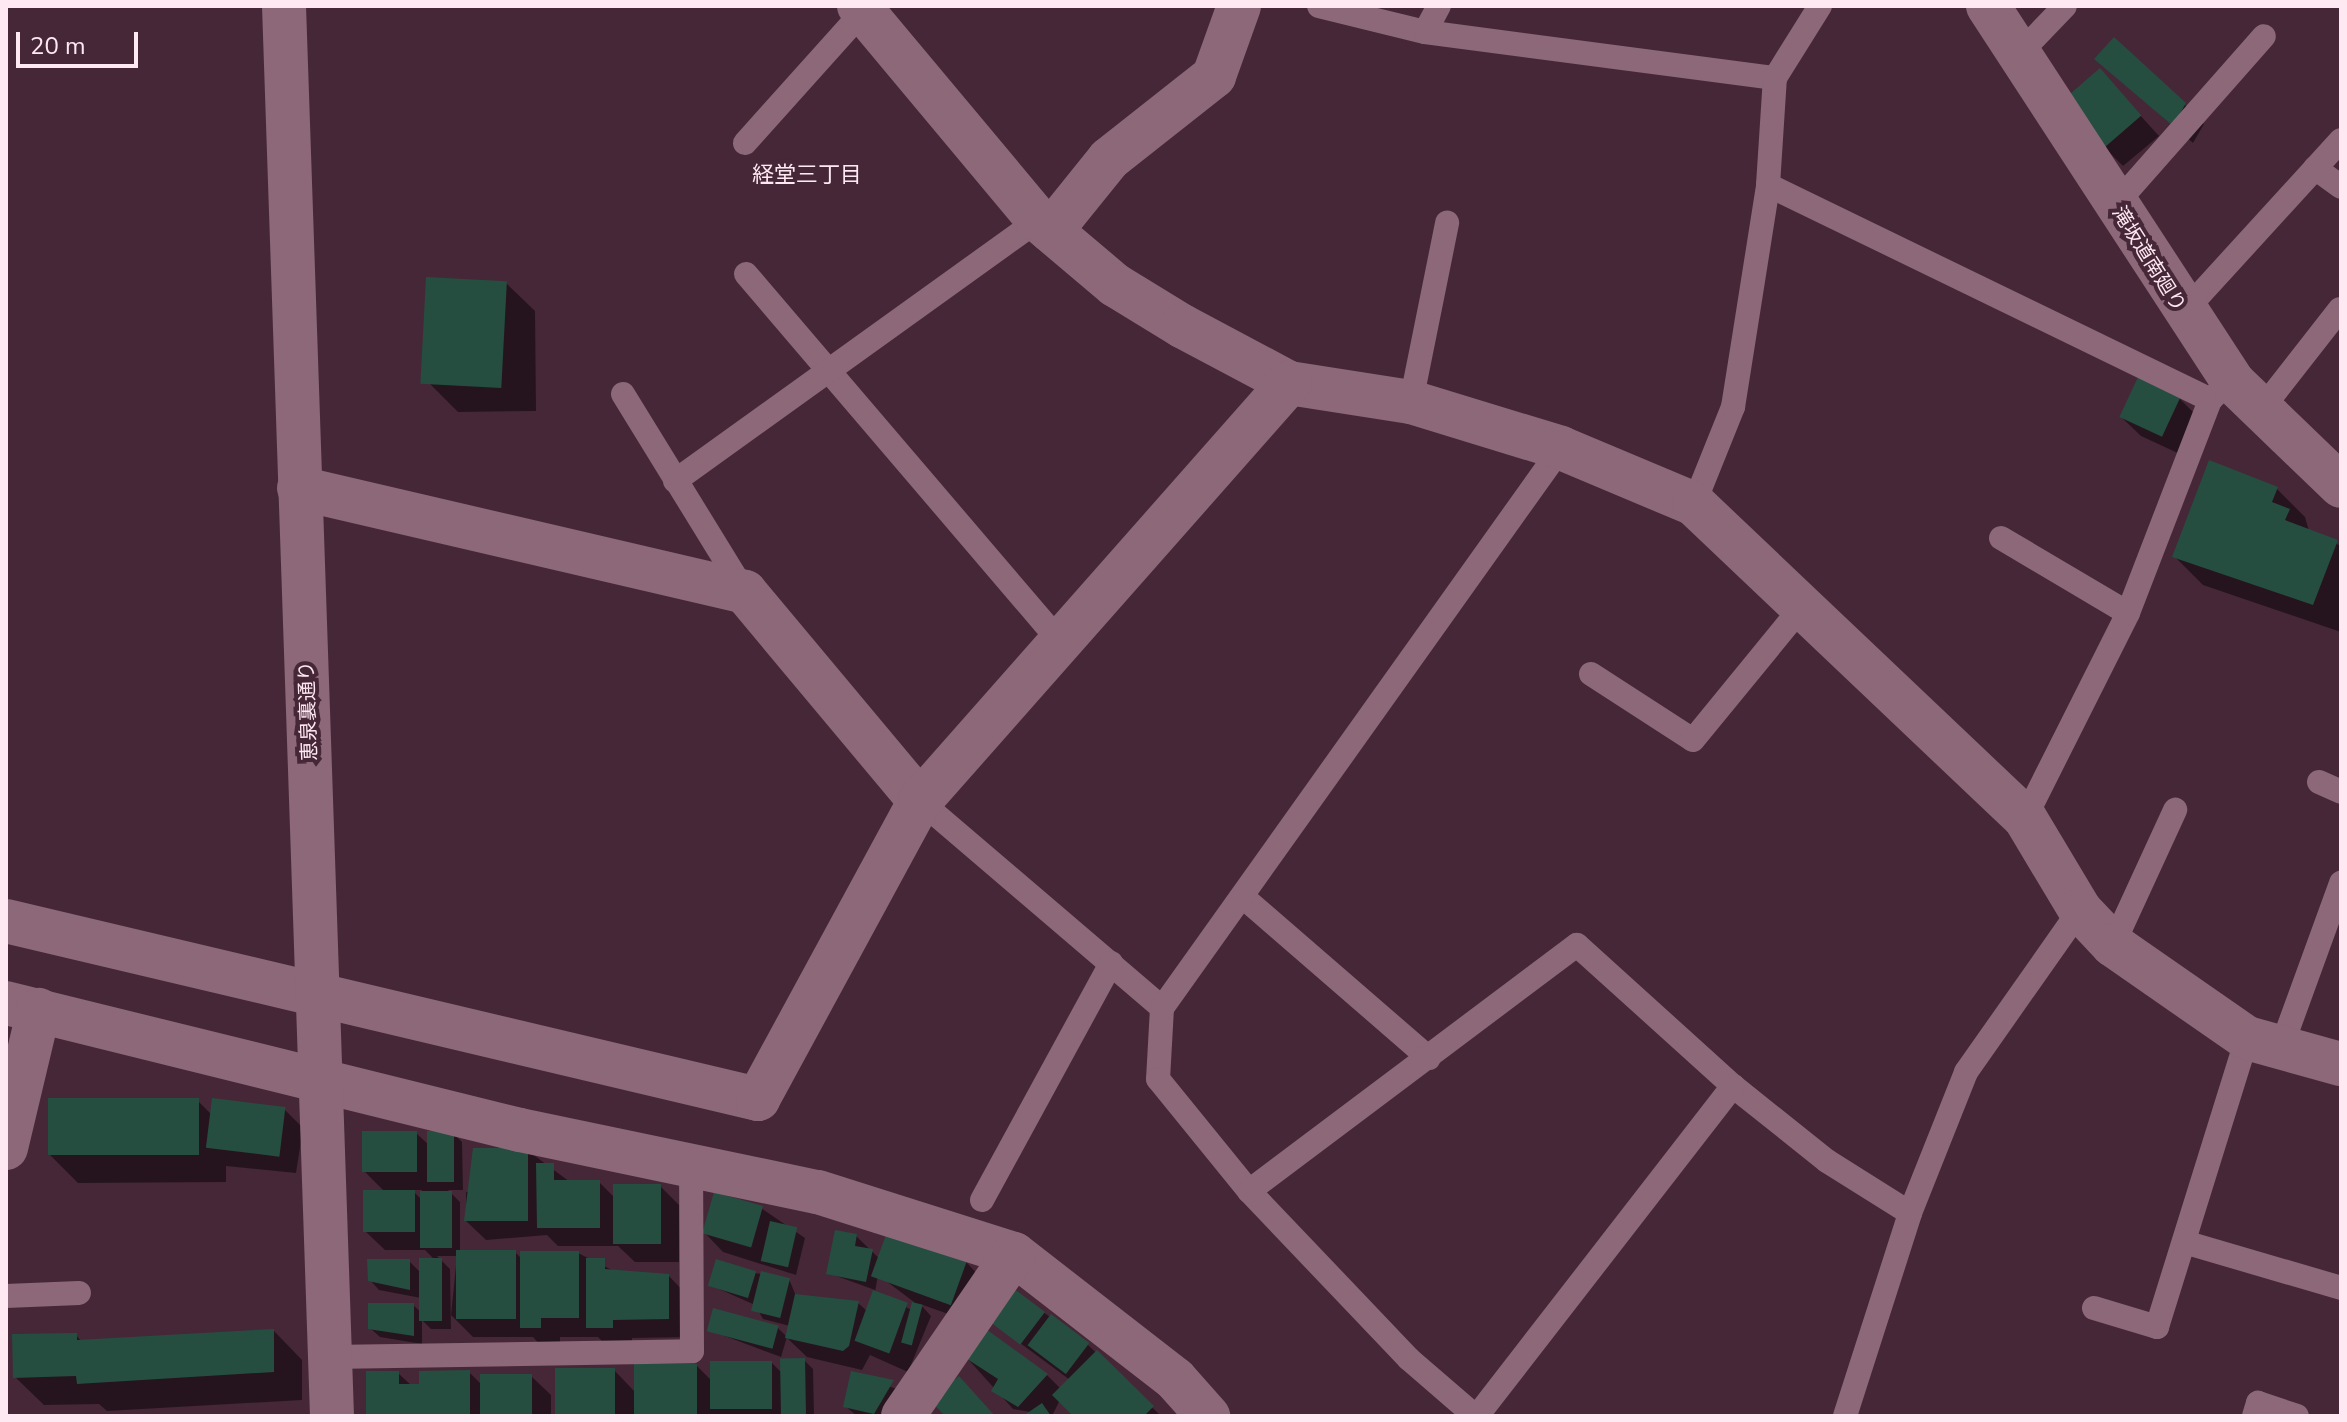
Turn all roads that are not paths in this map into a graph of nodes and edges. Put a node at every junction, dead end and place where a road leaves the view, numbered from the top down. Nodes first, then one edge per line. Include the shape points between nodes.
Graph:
1 (284, 6) edge
2 (1239, 6) edge
3 (1319, 6) edge
4 (1439, 6) edge
5 (1820, 6) edge
6 (1988, 6) edge
7 (2065, 6) edge
8 (864, 8) edge
9 (1425, 32) junction
10 (2264, 36) dead end
11 (2019, 54) junction
12 (1775, 78) junction
13 (2341, 140) edge
14 (745, 143) dead end
15 (2315, 168) junction
16 (1768, 185) junction
17 (2341, 187) edge
18 (2115, 205) junction
19 (1447, 223) dead end
20 (1044, 226) junction
21 (746, 274) dead end
22 (2340, 309) edge
23 (2183, 313) junction
24 (831, 372) junction
25 (1289, 383) junction
26 (623, 394) dead end
27 (2234, 397) junction
28 (1411, 402) junction
29 (1561, 448) junction
30 (675, 481) junction
31 (2341, 486) edge
32 (299, 488) junction
33 (1694, 504) junction
34 (2001, 538) dead end
35 (745, 592) junction
36 (1802, 607) junction
37 (2128, 613) junction
38 (1064, 646) junction
39 (1591, 674) dead end
40 (920, 801) junction
41 (2175, 810) dead end
42 (2025, 818) junction
43 (2341, 883) edge
44 (1243, 897) junction
45 (2080, 910) junction
46 (6, 921) edge
47 (2113, 945) junction
48 (1111, 963) junction
49 (319, 993) junction
50 (23, 1007) edge
51 (1162, 1008) junction
52 (2264, 1043) junction
53 (1429, 1058) junction
54 (2341, 1064) edge
55 (321, 1079) junction
56 (1733, 1086) junction
57 (6, 1148) edge
58 (691, 1169) junction
59 (1249, 1191) junction
60 (982, 1200) dead end
61 (1910, 1213) junction
62 (2184, 1242) junction
63 (1014, 1254) junction
64 (2341, 1288) edge
65 (79, 1293) dead end
66 (6, 1296) edge
67 (2094, 1308) dead end
68 (330, 1357) junction
69 (332, 1416) edge
70 (903, 1416) edge
71 (1208, 1416) edge
72 (1476, 1416) edge
73 (1845, 1416) edge
74 (2254, 1416) edge
75 (2297, 1416) edge

1 - 32 street, 恵泉裏通り
2 - 20 street via 1214,76 1109,159
3 - 9 lane
4 - 9 lane
5 - 12 lane
6 - 11 street, 滝坂道南廻り
7 - 11 lane
8 - 14 lane
8 - 20 street
9 - 12 lane
10 - 18 lane
11 - 18 street, 滝坂道南廻り
12 - 16 lane
13 - 15 lane
15 - 17 lane
15 - 23 lane
16 - 27 lane
16 - 33 lane via 1733,407
18 - 23 street, 滝坂道南廻り
19 - 28 lane
20 - 24 lane
20 - 25 street via 1115,285
21 - 24 lane
22 - 27 lane
23 - 27 street, 滝坂道南廻り
24 - 30 lane
24 - 38 lane
25 - 28 street
25 - 38 street
26 - 30 lane
27 - 31 street, 滝坂道南廻り
27 - 37 lane
28 - 29 street
29 - 33 street
29 - 44 lane
30 - 35 lane
32 - 35 street
32 - 49 street, 恵泉裏通り
33 - 36 street
34 - 37 lane
35 - 40 street
36 - 39 lane via 1693,740
36 - 42 street
37 - 42 lane
38 - 40 street
40 - 48 lane
40 - 49 street via 758,1099
41 - 47 lane
42 - 45 street
43 - 52 lane
44 - 51 lane
44 - 53 lane
45 - 47 street
45 - 61 lane via 1966,1072
46 - 49 street
47 - 52 street
48 - 51 lane
48 - 60 lane
49 - 55 street, 恵泉裏通り
50 - 55 street
50 - 57 street
51 - 59 lane via 1158,1079
52 - 54 street
52 - 62 lane
53 - 56 lane via 1577,945
53 - 59 lane
55 - 58 street
55 - 68 street, 恵泉裏通り
56 - 61 lane via 1827,1161
56 - 72 lane
58 - 63 street via 818,1192
58 - 68 lane via 692,1351
59 - 72 lane via 1409,1359
61 - 73 lane
62 - 64 lane
62 - 67 lane via 2157,1327
63 - 70 street
63 - 71 street via 1175,1379
65 - 66 lane
68 - 69 street, 恵泉裏通り
74 - 75 lane via 2258,1403

